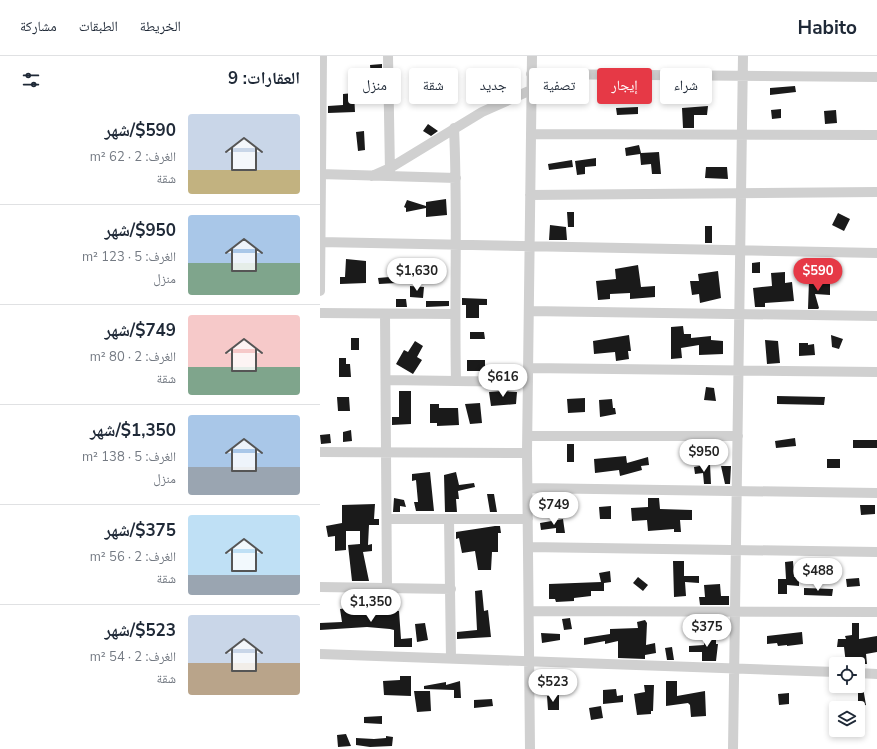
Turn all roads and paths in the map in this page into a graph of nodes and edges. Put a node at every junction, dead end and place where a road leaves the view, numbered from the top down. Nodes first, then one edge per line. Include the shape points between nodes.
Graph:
1 (322, 56) edge
2 (388, 56) edge
3 (532, 56) edge
4 (743, 56) edge
5 (532, 68) edge
6 (589, 75) edge
7 (743, 76) junction
8 (877, 77) edge
9 (529, 91) edge
10 (531, 104) edge
11 (454, 128) junction
12 (531, 134) junction
13 (742, 135) junction
14 (877, 135) edge
15 (390, 172) junction
16 (321, 174) edge
17 (456, 178) junction
18 (877, 192) edge
19 (741, 193) junction
20 (530, 195) junction
21 (320, 242) edge
22 (455, 245) junction
23 (530, 246) junction
24 (740, 250) junction
25 (877, 253) edge
26 (320, 291) edge
27 (529, 310) junction
28 (320, 313) edge
29 (385, 314) junction
30 (455, 314) junction
31 (739, 314) junction
32 (877, 316) edge
33 (528, 368) junction
34 (738, 371) junction
35 (877, 372) edge
36 (386, 380) junction
37 (456, 381) junction
38 (528, 382) junction
39 (528, 436) junction
40 (738, 436) junction
41 (320, 452) edge
42 (386, 452) junction
43 (527, 453) junction
44 (528, 488) junction
45 (737, 491) junction
46 (877, 493) edge
47 (387, 519) junction
48 (449, 519) junction
49 (528, 519) junction
50 (528, 547) junction
51 (736, 550) junction
52 (877, 552) edge
53 (320, 587) edge
54 (387, 588) junction
55 (451, 589) junction
56 (529, 610) junction
57 (735, 612) junction
58 (877, 612) edge
59 (320, 654) edge
60 (451, 658) junction
61 (530, 661) junction
62 (734, 669) junction
63 (829, 672) edge
64 (865, 673) edge
65 (877, 674) edge
66 (530, 749) edge
67 (733, 749) edge

1 - 16 street
2 - 15 street
3 - 5 street
4 - 7 street
6 - 7 street
7 - 8 street
7 - 13 street
9 - 11 street
10 - 12 street
11 - 15 street
11 - 17 street
12 - 13 street
12 - 20 street
13 - 14 street
13 - 19 street
15 - 16 street via 372,176
15 - 17 street
16 - 21 street
17 - 22 street
18 - 19 street
19 - 20 street
19 - 24 street
20 - 23 street
21 - 22 street
21 - 26 street
22 - 23 street
22 - 30 street
23 - 24 street
23 - 27 street
24 - 25 street
24 - 31 street
27 - 31 street
27 - 33 street
28 - 29 street
29 - 30 street
29 - 36 street
30 - 37 street
31 - 32 street
31 - 34 street
33 - 34 street
33 - 38 street
34 - 35 street
34 - 40 street
36 - 37 street
36 - 42 street
37 - 38 street
38 - 39 street
39 - 40 street
39 - 43 street
40 - 45 street
41 - 42 street
42 - 43 street
42 - 47 street
43 - 44 street
44 - 45 street
44 - 49 street
45 - 46 street
45 - 51 street
47 - 48 street
47 - 54 street
48 - 49 street
48 - 55 street
49 - 50 street
50 - 51 street
50 - 56 street
51 - 52 street
51 - 57 street
53 - 54 street
54 - 55 street
55 - 60 street
56 - 57 street
56 - 61 street
57 - 58 street
57 - 62 street
59 - 60 street
60 - 61 street
61 - 62 street
61 - 66 street
62 - 63 street
62 - 67 street
64 - 65 street

